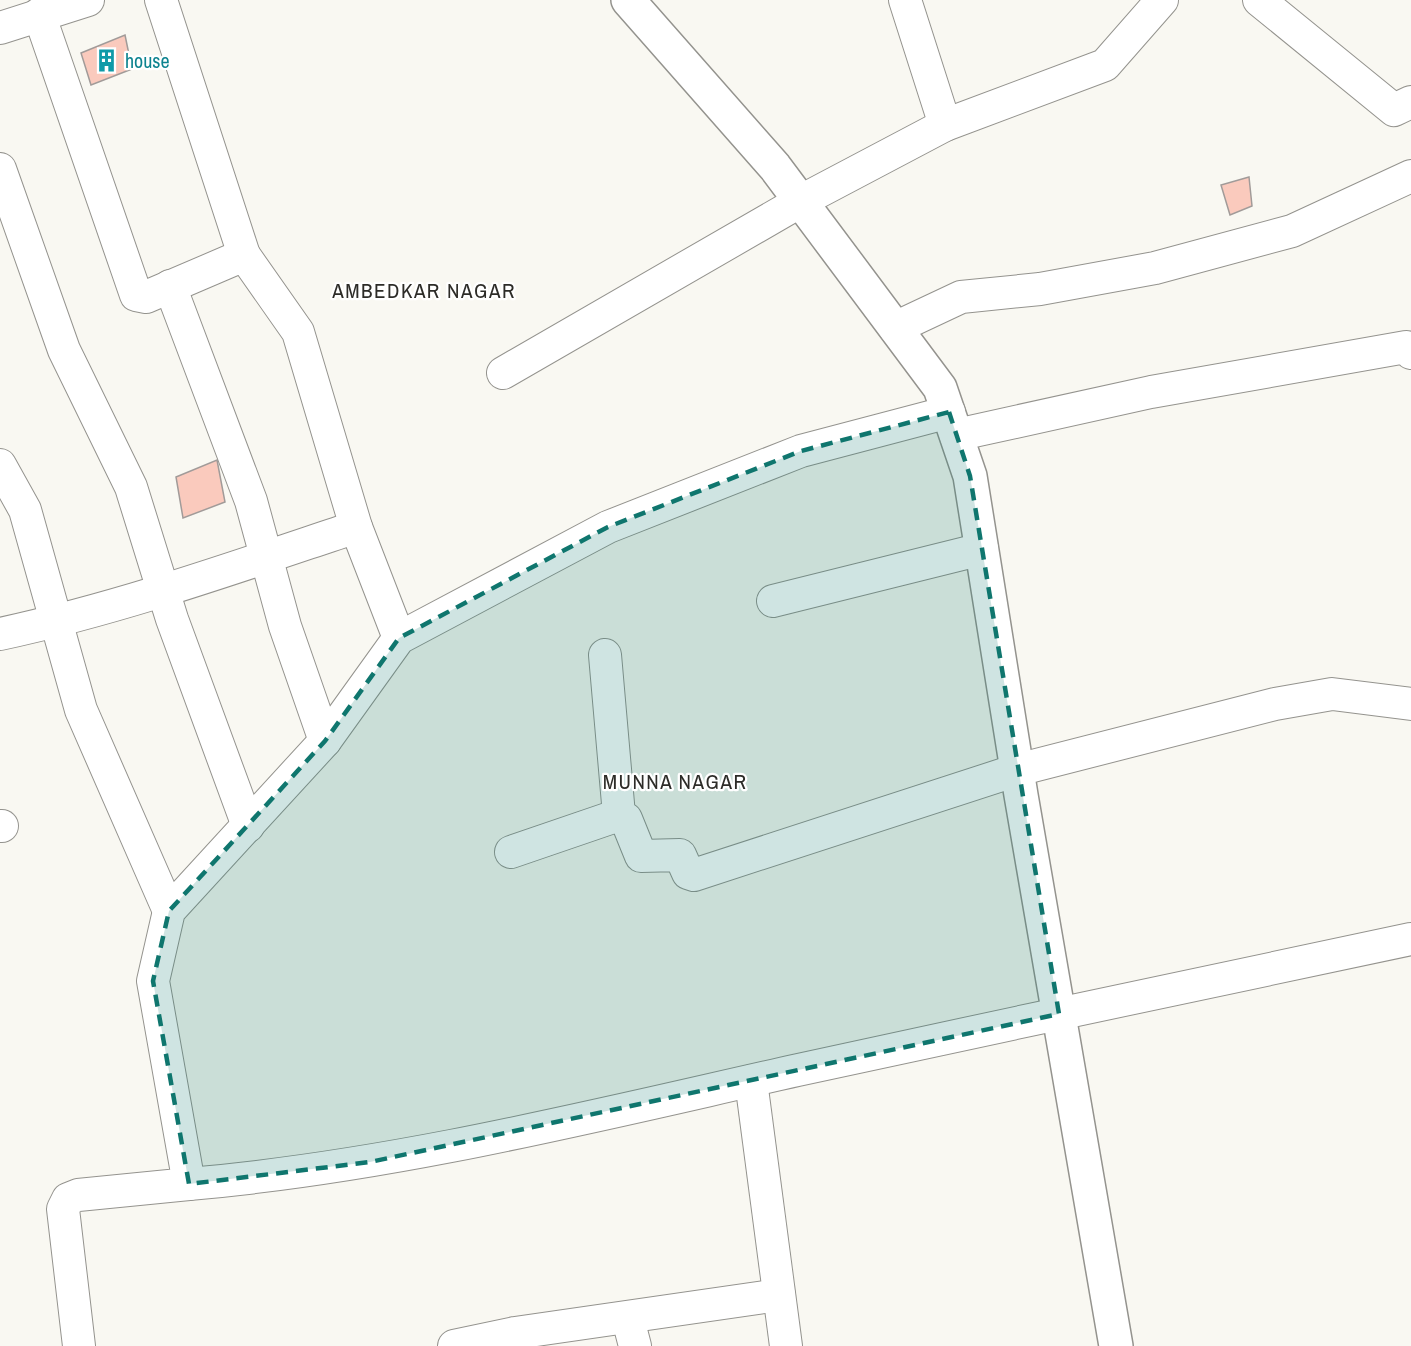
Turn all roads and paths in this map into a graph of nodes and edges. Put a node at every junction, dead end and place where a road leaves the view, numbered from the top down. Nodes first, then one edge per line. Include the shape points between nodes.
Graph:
1 (88, 0) edge
2 (161, 0) edge
3 (628, 0) edge
4 (905, 0) edge
5 (1162, 0) edge
6 (1258, 0) edge
7 (39, 14) junction
8 (0, 28) edge
9 (1411, 102) edge
10 (945, 125) junction
11 (0, 169) edge
12 (1411, 176) edge
13 (801, 201) junction
14 (244, 255) junction
15 (170, 286) junction
16 (896, 328) junction
17 (1411, 353) edge
18 (503, 373) dead end
19 (952, 423) junction
20 (0, 465) edge
21 (356, 527) junction
22 (982, 549) junction
23 (266, 557) junction
24 (163, 590) junction
25 (773, 601) dead end
26 (56, 622) junction
27 (0, 634) edge
28 (399, 638) junction
29 (605, 655) dead end
30 (1411, 704) edge
31 (325, 741) junction
32 (1017, 770) junction
33 (619, 815) junction
34 (248, 826) junction
35 (511, 852) dead end
36 (169, 911) junction
37 (1411, 939) edge
38 (1059, 1014) junction
39 (751, 1081) junction
40 (189, 1184) junction
41 (779, 1296) junction
42 (632, 1332) edge
43 (490, 1342) edge
44 (78, 1346) edge
45 (454, 1346) edge
46 (786, 1346) edge
47 (1116, 1346) edge

1 - 7 street
2 - 14 street
3 - 13 main road
4 - 10 street
5 - 10 street via 1105,65
6 - 9 street via 1394,110
7 - 8 street
7 - 15 street via 136,295 146,297
10 - 13 street
11 - 24 street via 64,350 132,487
12 - 16 street via 1292,231 1155,268 1040,289 961,297
13 - 16 main road
13 - 18 street
14 - 15 street
14 - 21 street via 298,332
15 - 23 street via 251,501
16 - 19 main road via 940,388
17 - 19 street via 1406,347
19 - 22 main road via 970,476
19 - 28 street via 801,451 608,527
20 - 26 street via 25,510
21 - 23 street
21 - 28 street
22 - 25 street
22 - 32 main road
23 - 24 street
23 - 31 street
24 - 26 street
24 - 34 street
26 - 27 street
26 - 36 street via 81,710
28 - 31 street
29 - 33 street
30 - 32 street via 1332,694 1275,704
31 - 34 street
32 - 33 street via 694,875 688,873 680,855 641,856 626,819
32 - 38 main road
33 - 35 street
34 - 36 street
36 - 40 street via 153,981
37 - 38 street
38 - 39 street
38 - 47 main road
39 - 40 street via 370,1162
39 - 41 street
40 - 44 street via 68,1199 63,1209
41 - 42 street
41 - 46 street
42 - 43 street
43 - 45 street

